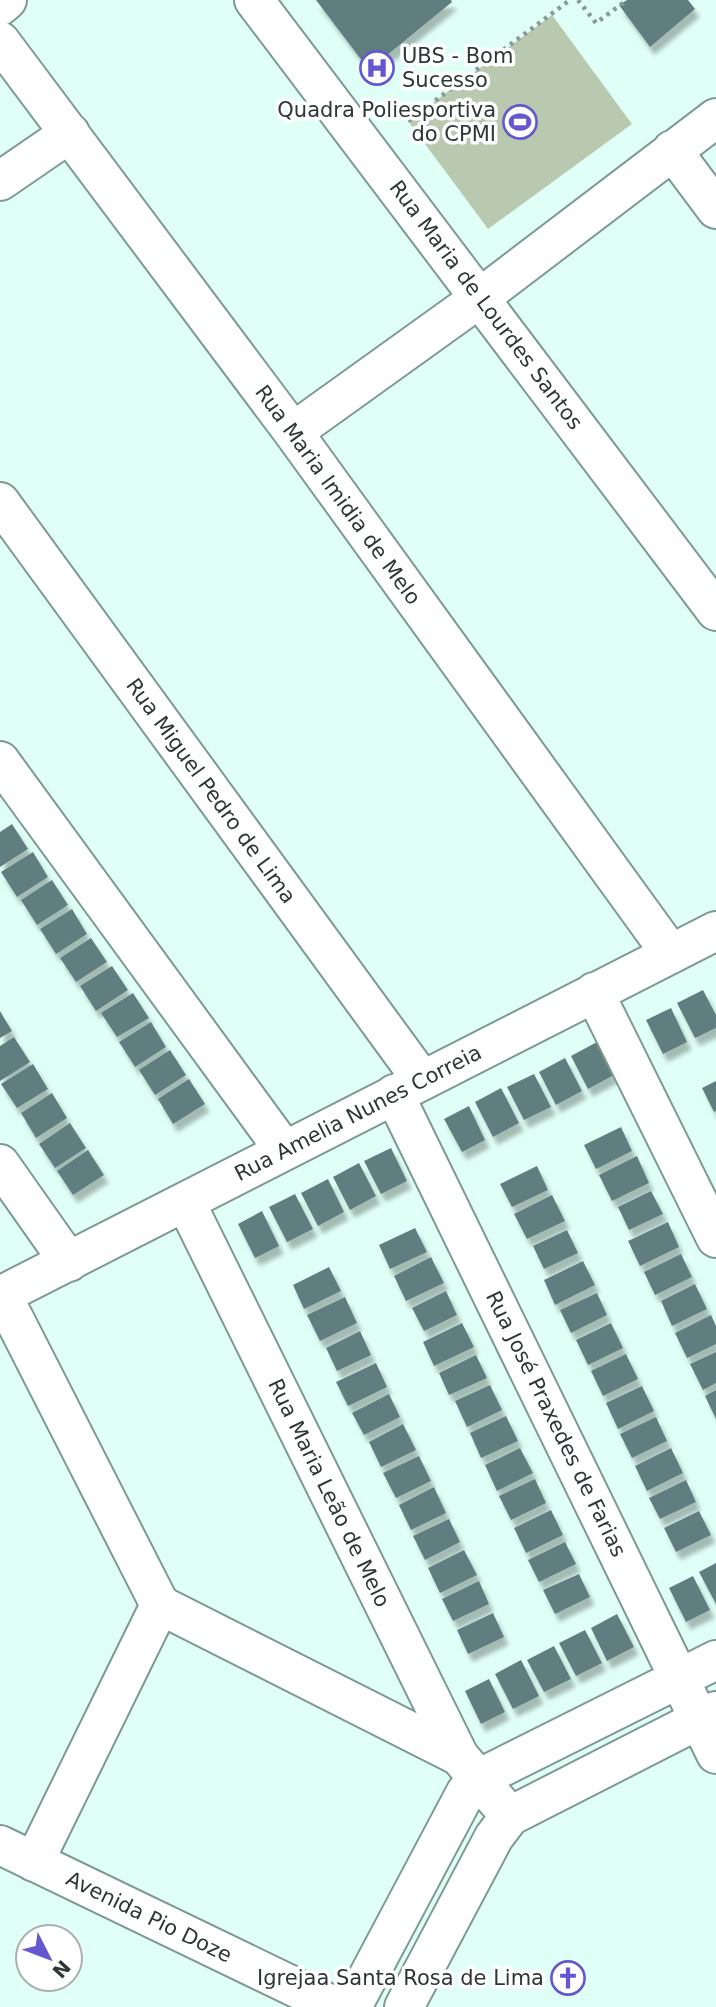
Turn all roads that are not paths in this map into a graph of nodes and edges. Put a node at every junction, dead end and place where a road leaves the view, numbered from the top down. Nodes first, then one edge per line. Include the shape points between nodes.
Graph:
1 (7, 0) edge
2 (254, 0) edge
3 (0, 6) edge
4 (0, 41) edge
5 (716, 118) edge
6 (70, 133) junction
7 (672, 150) junction
8 (0, 181) edge
9 (716, 209) edge
10 (481, 297) junction
11 (293, 432) junction
12 (0, 502) edge
13 (716, 611) edge
14 (0, 761) edge
15 (716, 931) edge
16 (671, 954) junction
17 (594, 992) junction
18 (408, 1087) junction
19 (284, 1150) junction
20 (0, 1164) edge
21 (186, 1203) junction
22 (716, 1238) edge
23 (69, 1262) junction
24 (1, 1296) edge
25 (160, 1605) junction
26 (716, 1660) edge
27 (679, 1677) junction
28 (707, 1715) edge
29 (716, 1754) edge
30 (468, 1767) junction
31 (510, 1816) junction
32 (0, 1845) edge
33 (34, 1862) junction
34 (335, 2007) edge
35 (352, 2007) edge
36 (404, 2007) edge

1 - 3 street
2 - 10 street, Rua Maria de Lourdes Santos
4 - 6 street, Rua Maria Imidia de Melo
5 - 7 street
6 - 8 street
6 - 11 street, Rua Maria Imidia de Melo
7 - 9 street
7 - 10 street
10 - 11 street
10 - 13 street, Rua Maria de Lourdes Santos
11 - 16 street, Rua Maria Imidia de Melo
12 - 18 street, Rua Miguel Pedro de Lima
14 - 19 street
15 - 16 street, Rua Amelia Nunes Correia
16 - 17 street, Rua Amelia Nunes Correia
17 - 18 street, Rua Amelia Nunes Correia
17 - 22 street
18 - 19 street, Rua Amelia Nunes Correia
18 - 27 street, Rua José Praxedes de Farias
19 - 21 street, Rua Amelia Nunes Correia
20 - 23 street
21 - 23 street, Rua Amelia Nunes Correia
21 - 30 street, Rua Maria Leão de Melo
23 - 24 street, Rua Amelia Nunes Correia
24 - 25 street
25 - 30 street
25 - 33 street
26 - 27 street
27 - 28 street, Rua José Praxedes de Farias
27 - 30 street
28 - 29 street, Rua José Praxedes de Farias
28 - 31 street
30 - 31 street
30 - 35 street via 466,1792
31 - 36 street via 494,1837
32 - 33 street, Avenida Pio Doze
33 - 34 street, Avenida Pio Doze

